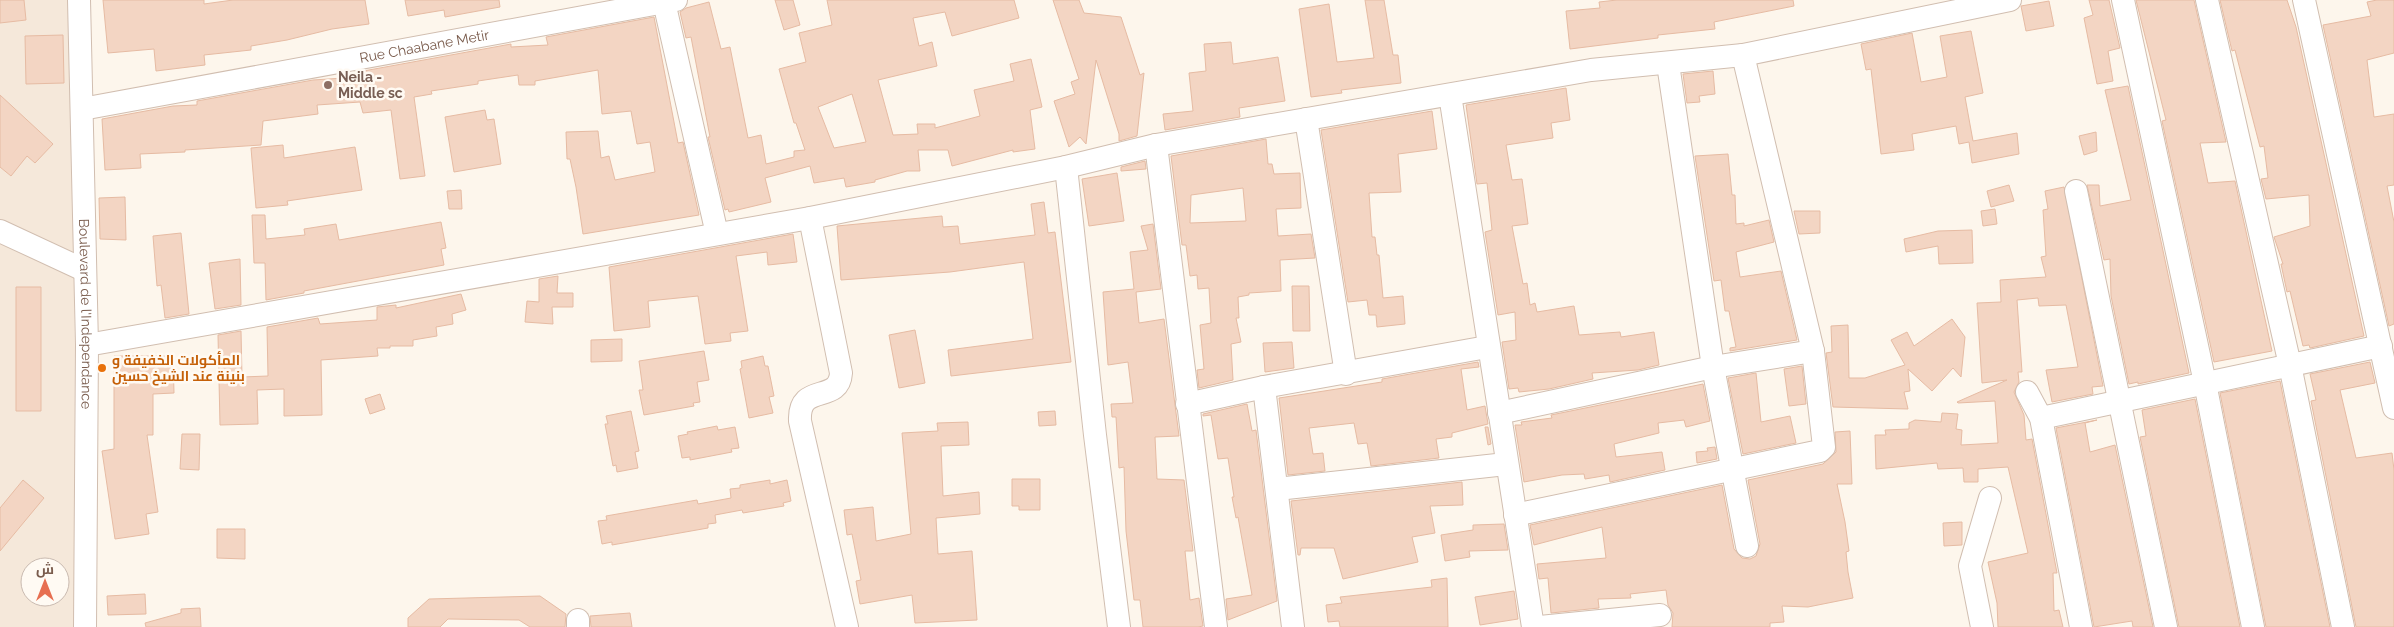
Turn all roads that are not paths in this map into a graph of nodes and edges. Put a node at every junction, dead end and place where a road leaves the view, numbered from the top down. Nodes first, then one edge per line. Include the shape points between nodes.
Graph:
1 (79, 0) edge
2 (2010, 0) edge
3 (2123, 0) edge
4 (2207, 0) edge
5 (2304, 0) edge
6 (670, 1) edge
7 (1743, 56) junction
8 (1668, 64) junction
9 (1450, 95) junction
10 (82, 109) junction
11 (1306, 119) junction
12 (1156, 145) junction
13 (1066, 167) junction
14 (2076, 191) dead end
15 (810, 218) junction
16 (0, 231) edge
17 (717, 234) junction
18 (84, 270) junction
19 (86, 345) junction
20 (2381, 346) junction
21 (1487, 347) junction
22 (1813, 351) junction
23 (2290, 365) junction
24 (1712, 367) junction
25 (1346, 374) junction
26 (2205, 383) junction
27 (1264, 387) junction
28 (2027, 392) dead end
29 (2119, 402) junction
30 (1187, 404) junction
31 (2394, 408) edge
32 (1499, 413) junction
33 (2041, 418) junction
34 (1506, 464) junction
35 (1733, 470) junction
36 (1277, 489) junction
37 (1990, 498) dead end
38 (1515, 515) junction
39 (1747, 546) dead end
40 (1660, 615) dead end
41 (86, 627) edge
42 (847, 627) edge
43 (1119, 627) edge
44 (1216, 627) edge
45 (1292, 627) edge
46 (1533, 627) edge
47 (1540, 627) edge
48 (1982, 627) edge
49 (2081, 627) edge
50 (2166, 627) edge
51 (2253, 627) edge
52 (2343, 627) edge

1 - 10 street, Boulevard de l'Independance
2 - 7 street
3 - 26 street
4 - 23 street
5 - 20 street
6 - 10 street, Rue Chaabane Metir
6 - 17 street
7 - 8 street
7 - 22 street
8 - 9 street via 1591,70
8 - 24 street
9 - 11 street
9 - 21 street
10 - 18 street, Boulevard de l'Independance
11 - 12 street
11 - 25 street
12 - 13 street
12 - 30 street
13 - 15 street
13 - 43 street
14 - 29 street
15 - 17 street
15 - 42 street via 842,373 839,386 806,399 800,421
16 - 18 street
17 - 19 street
18 - 19 street, Boulevard de l'Independance
19 - 41 street, Boulevard de l'Independance
20 - 23 street
20 - 31 street
21 - 25 street
21 - 32 street
22 - 24 street
22 - 35 street via 1824,447 1820,451
23 - 26 street
23 - 52 street
24 - 32 street
24 - 35 street
25 - 27 street
26 - 29 street
26 - 51 street
27 - 30 street
27 - 36 street
28 - 33 street
29 - 33 street
29 - 50 street
30 - 44 street
32 - 34 street
33 - 49 street
34 - 36 street
34 - 38 street
35 - 38 street
35 - 39 street
36 - 45 street
37 - 48 street via 1970,566
38 - 46 street
40 - 47 street

